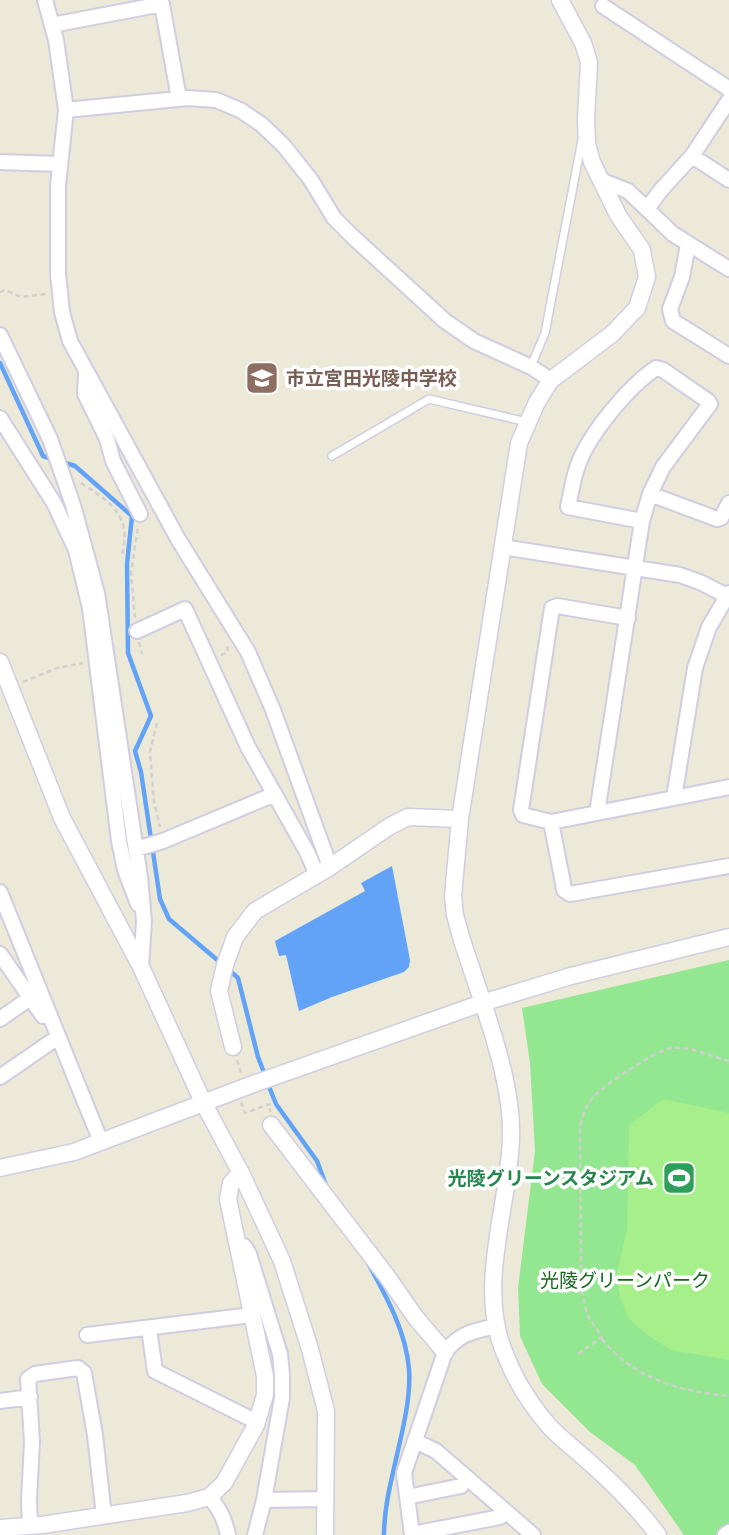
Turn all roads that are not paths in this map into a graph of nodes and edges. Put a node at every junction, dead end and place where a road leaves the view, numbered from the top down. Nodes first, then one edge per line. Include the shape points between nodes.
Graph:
1 (45, 0) edge
2 (560, 0) edge
3 (603, 6) dead end
4 (52, 25) junction
5 (729, 89) edge
6 (179, 99) junction
7 (729, 100) edge
8 (66, 110) junction
9 (586, 126) junction
10 (692, 156) junction
11 (0, 162) edge
12 (60, 164) junction
13 (600, 180) junction
14 (729, 180) edge
15 (647, 209) junction
16 (688, 243) junction
17 (729, 269) edge
18 (0, 335) edge
19 (729, 356) edge
20 (531, 367) junction
21 (86, 370) junction
22 (551, 380) junction
23 (0, 418) edge
24 (528, 423) junction
25 (332, 456) dead end
26 (650, 494) junction
27 (729, 503) edge
28 (140, 514) road end
29 (642, 521) junction
30 (503, 547) junction
31 (635, 568) junction
32 (729, 595) edge
33 (628, 618) junction
34 (137, 631) road end
35 (0, 663) edge
36 (729, 787) edge
37 (275, 794) junction
38 (674, 799) junction
39 (597, 813) junction
40 (460, 819) junction
41 (551, 822) junction
42 (136, 849) junction
43 (729, 866) edge
44 (324, 871) junction
45 (0, 891) edge
46 (144, 921) junction
47 (729, 937) edge
48 (2, 962) edge
49 (141, 967) junction
50 (30, 998) junction
51 (482, 1003) junction
52 (0, 1019) edge
53 (58, 1037) junction
54 (233, 1046) road end
55 (0, 1077) edge
56 (204, 1104) junction
57 (271, 1125) road end
58 (101, 1142) junction
59 (0, 1168) edge
60 (241, 1173) junction
61 (237, 1244) junction
62 (252, 1315) junction
63 (497, 1326) junction
64 (149, 1329) junction
65 (87, 1335) dead end
66 (445, 1352) junction
67 (30, 1398) junction
68 (0, 1401) edge
69 (257, 1422) junction
70 (415, 1441) junction
71 (461, 1486) dead end
72 (209, 1497) junction
73 (407, 1497) junction
74 (326, 1499) junction
75 (264, 1500) junction
76 (104, 1516) junction
77 (500, 1517) dead end
78 (0, 1528) edge
79 (38, 1529) edge
80 (412, 1534) edge
81 (228, 1535) edge
82 (255, 1535) edge
83 (325, 1535) edge
84 (533, 1535) edge
85 (658, 1535) edge

1 - 4 street
2 - 9 street via 589,62
3 - 5 street
4 - 6 street via 162,4
4 - 8 street
6 - 8 street
6 - 20 street via 216,100 261,124 311,180 334,218 382,265 474,341
7 - 10 street
8 - 12 street
9 - 13 street via 587,144
9 - 20 lane via 545,333
10 - 14 street
10 - 15 street
11 - 12 street
12 - 21 street via 62,312 70,341
13 - 15 street via 628,191
13 - 22 street via 642,250 647,277 637,308 612,334
15 - 16 street
16 - 17 street
16 - 19 street via 670,309 673,321
18 - 42 street via 50,439 97,593
20 - 22 street
21 - 28 street via 85,394
21 - 44 street via 178,539 248,652 273,710
22 - 24 street
23 - 46 street via 68,529 76,550 90,608 119,841
24 - 25 lane via 429,399
24 - 30 street via 519,443
26 - 27 street via 717,519
26 - 29 street
26 - 29 street via 663,467 710,404 656,368 607,416 590,441 577,465 568,507
29 - 31 street
30 - 31 street
30 - 40 street
31 - 32 street via 680,575
31 - 33 street
32 - 38 street via 709,627 695,668
33 - 39 street
33 - 41 street via 552,608 521,810 523,815
34 - 37 street via 185,609 248,747
35 - 49 street via 62,818
36 - 38 street
37 - 42 street
37 - 44 street via 307,852
38 - 39 street
39 - 41 street
40 - 44 street via 408,817
40 - 51 street via 453,886 455,915
41 - 43 street via 563,883 570,894
42 - 46 street
44 - 54 street via 255,911 235,937 219,991
45 - 53 street
46 - 49 street
47 - 51 street
48 - 50 street
49 - 56 street
50 - 52 street
50 - 53 street
51 - 56 street
51 - 63 street via 508,1086 511,1113 494,1288
53 - 55 street
53 - 58 street
56 - 58 street
56 - 60 street
57 - 66 street
58 - 59 street
60 - 61 street via 231,1183 228,1199
60 - 74 street via 282,1261 310,1349 326,1411
61 - 62 street
61 - 75 street via 249,1254 280,1354 280,1410
62 - 64 street
62 - 69 street via 265,1376
63 - 66 street via 455,1339
63 - 85 street via 504,1352 551,1429 643,1515
64 - 65 street
64 - 69 street via 155,1371
66 - 70 street
67 - 68 street
67 - 76 street via 28,1379 35,1374 78,1368 84,1373
67 - 79 street via 29,1501
69 - 72 street via 224,1483
70 - 73 street via 404,1473
70 - 84 street via 436,1451
71 - 73 street
72 - 76 street
72 - 81 street via 222,1514
73 - 80 street
74 - 75 street
74 - 83 street
75 - 82 street
76 - 79 street
77 - 80 street
78 - 79 street

